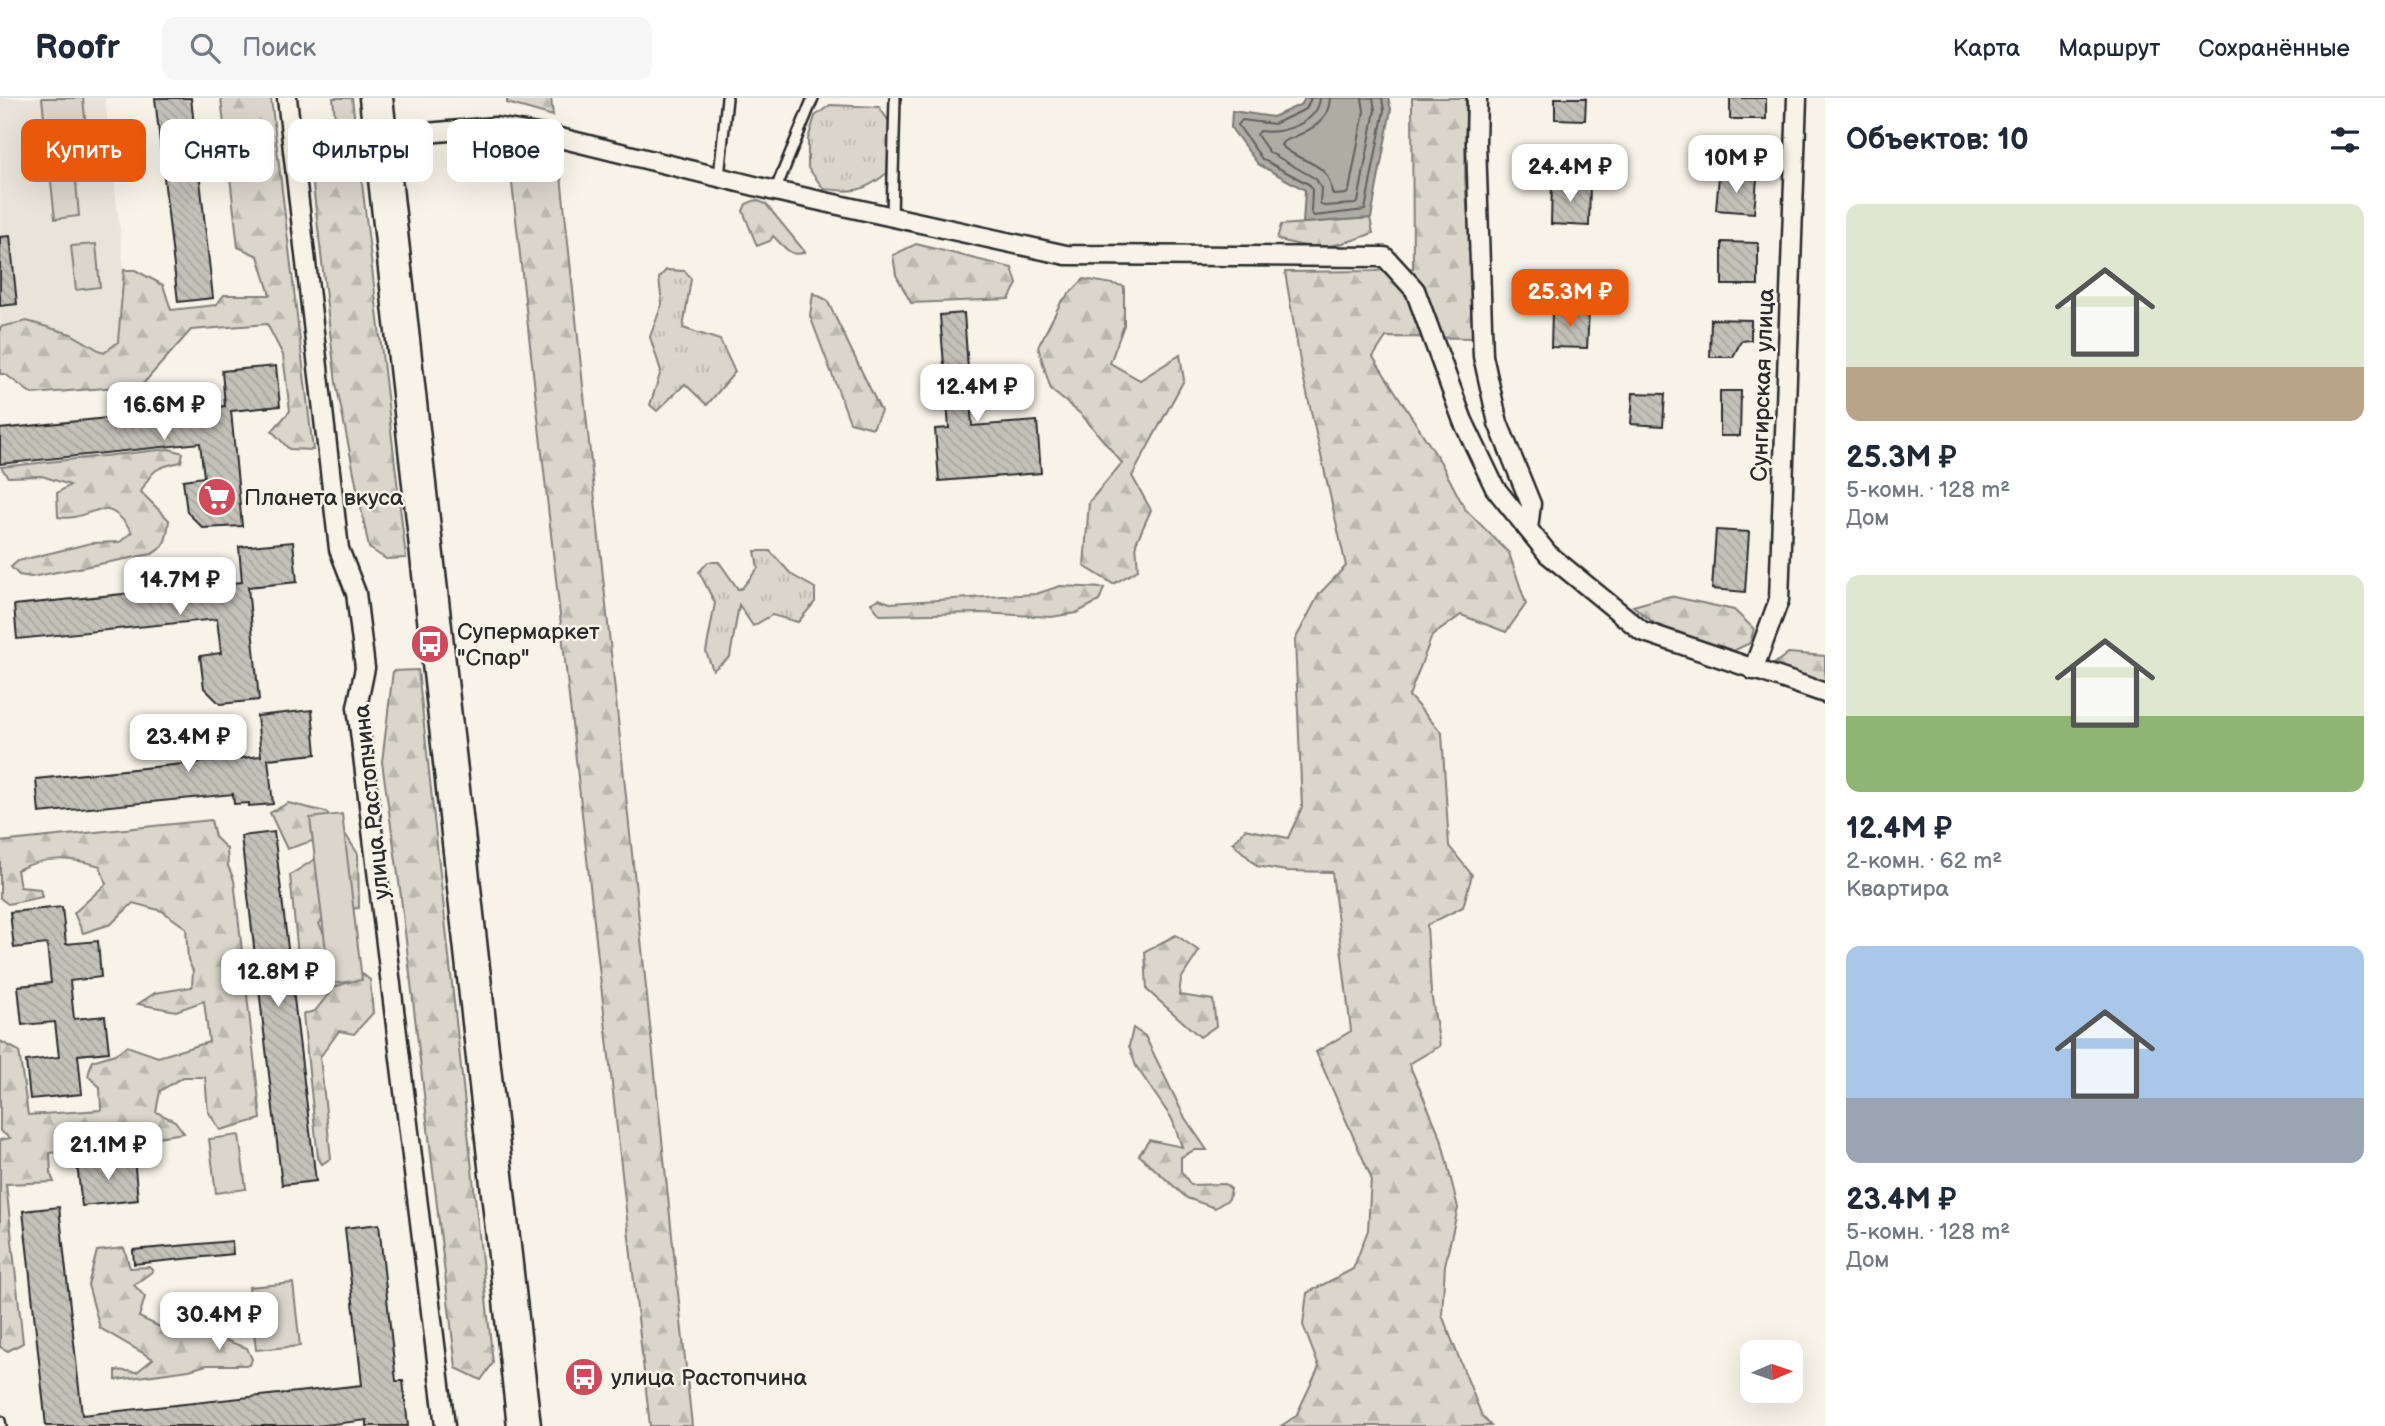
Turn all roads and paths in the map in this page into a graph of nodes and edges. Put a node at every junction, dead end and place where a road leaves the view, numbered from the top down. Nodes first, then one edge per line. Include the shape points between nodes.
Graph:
1 (287, 98) edge
2 (376, 98) edge
3 (398, 98) edge
4 (727, 98) edge
5 (813, 98) edge
6 (895, 98) edge
7 (1477, 98) edge
8 (1797, 98) edge
9 (400, 119) edge
10 (433, 132) edge
11 (719, 177) junction
12 (407, 182) edge
13 (775, 191) junction
14 (892, 216) junction
15 (1528, 529) junction
16 (1753, 670) junction
17 (1825, 693) edge
18 (445, 1426) edge
19 (524, 1426) edge
20 (543, 1426) edge

1 - 18 street, улица Растопчина via 339,550 356,593 365,668 357,707
2 - 19 highway
3 - 9 highway
4 - 11 lane
5 - 13 lane
6 - 14 lane
7 - 15 street via 1483,356 1498,423 1531,504
8 - 16 street, Сунгирская улица via 1779,600
10 - 11 street via 495,127 556,137
11 - 13 street
12 - 20 highway
13 - 14 street
14 - 15 street via 1066,255 1385,257 1415,290 1463,421 1495,488
15 - 16 street via 1548,554 1642,631
16 - 17 street

